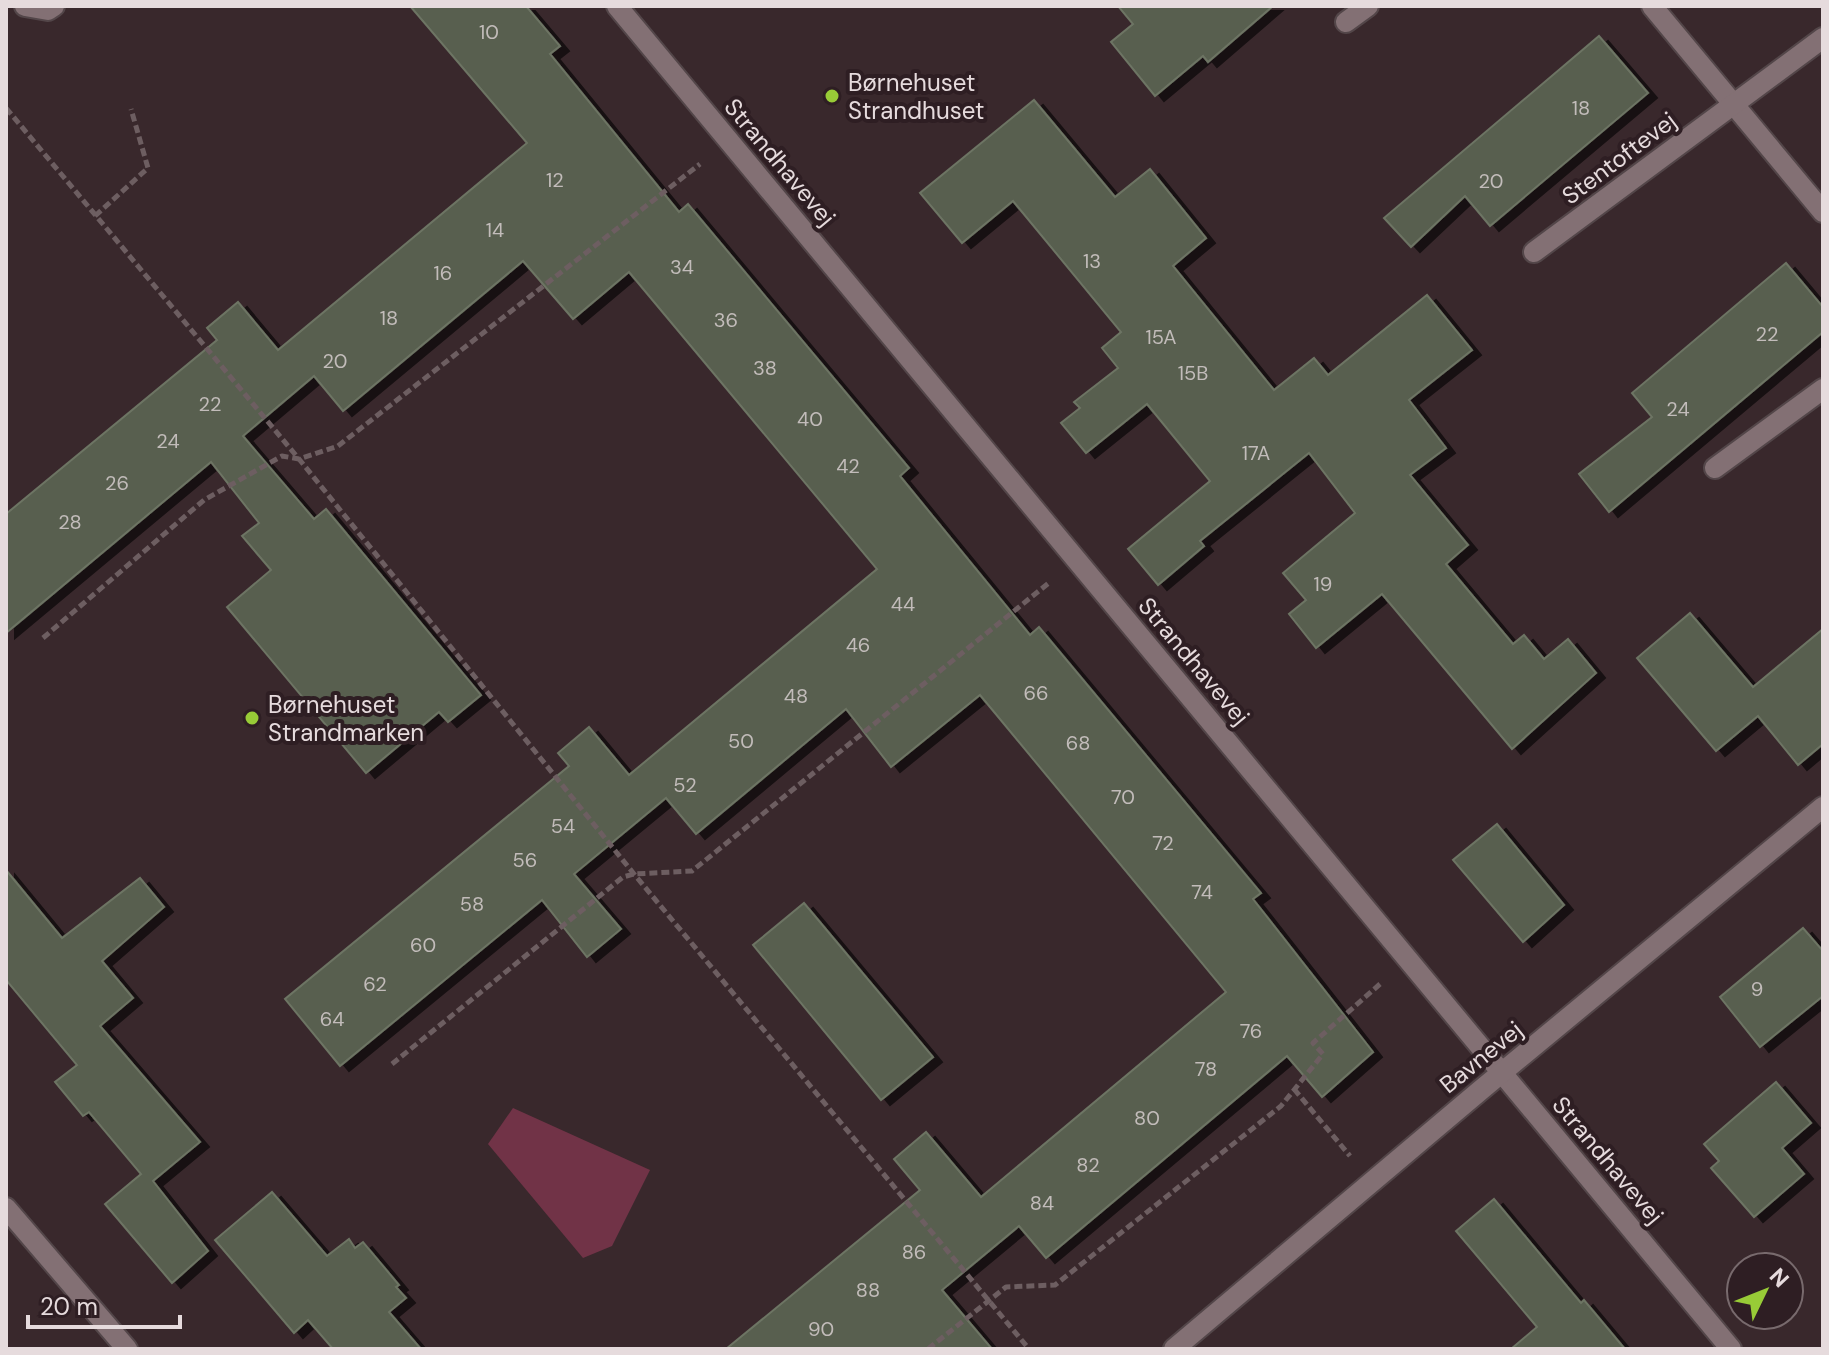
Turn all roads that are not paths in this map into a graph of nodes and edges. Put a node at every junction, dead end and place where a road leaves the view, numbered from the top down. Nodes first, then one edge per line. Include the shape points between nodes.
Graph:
1 (25, 6) edge
2 (54, 6) edge
3 (617, 6) edge
4 (1368, 6) edge
5 (1652, 6) edge
6 (1346, 22) dead end
7 (1823, 38) edge
8 (1734, 104) junction
9 (1823, 212) edge
10 (1534, 252) dead end
11 (1823, 389) edge
12 (1715, 468) dead end
13 (1823, 807) edge
14 (1501, 1073) junction
15 (6, 1208) edge
16 (127, 1349) edge
17 (1174, 1349) edge
18 (1731, 1349) edge

1 - 2 street
3 - 14 street, Strandhavevej
4 - 6 street
5 - 8 street
7 - 8 street, Stentoftevej
8 - 9 street
8 - 10 street, Stentoftevej
11 - 12 street
13 - 14 street, Bavnevej
14 - 17 street, Bavnevej
14 - 18 street, Strandhavevej
15 - 16 street

